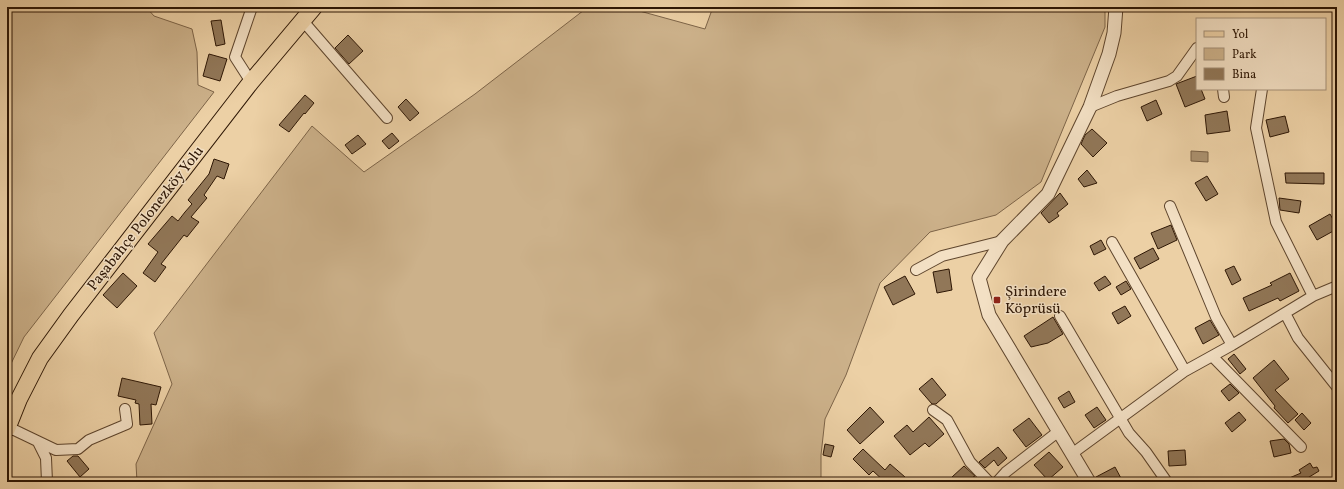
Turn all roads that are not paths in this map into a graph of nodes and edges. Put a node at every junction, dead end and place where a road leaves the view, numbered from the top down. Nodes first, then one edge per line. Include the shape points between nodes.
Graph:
1 (252, 7) edge
2 (314, 7) edge
3 (321, 7) edge
4 (1116, 7) edge
5 (303, 20) junction
6 (1196, 49) edge
7 (251, 82) junction
8 (1262, 90) edge
9 (1090, 107) junction
10 (387, 118) dead end
11 (1170, 206) dead end
12 (1002, 241) junction
13 (1112, 242) dead end
14 (916, 270) dead end
15 (1337, 286) edge
16 (1313, 296) junction
17 (1285, 313) junction
18 (1060, 316) dead end
19 (1232, 346) junction
20 (1212, 356) junction
21 (1185, 371) junction
22 (1337, 387) edge
23 (125, 409) dead end
24 (933, 410) dead end
25 (1121, 418) junction
26 (7, 428) edge
27 (1059, 431) junction
28 (38, 442) junction
29 (1301, 447) dead end
30 (1073, 453) junction
31 (47, 482) edge
32 (989, 482) edge
33 (997, 482) edge
34 (1089, 482) edge
35 (1167, 482) edge

1 - 7 street via 235,57
2 - 5 main road, Paşabahçe Polonezköy Yolu
3 - 5 main road, Paşabahçe Polonezköy Yolu
4 - 9 street via 1110,54
5 - 7 main road, Paşabahçe Polonezköy Yolu
5 - 10 street
6 - 9 street via 1177,76 1169,81 1117,96
7 - 26 main road, Paşabahçe Polonezköy Yolu via 40,358
8 - 16 street via 1256,128 1276,222
9 - 12 street via 1048,194
11 - 19 street via 1216,317
12 - 14 street via 942,256
12 - 27 street via 980,278 989,315
13 - 21 street
15 - 16 street
16 - 17 street
17 - 19 street
17 - 22 street via 1298,338
18 - 25 street
19 - 20 street
20 - 21 street
20 - 29 street
21 - 25 street
23 - 28 street via 127,424 89,440 78,448 56,450
24 - 32 street via 947,420 970,462
25 - 30 street
25 - 35 street
26 - 28 street
27 - 30 street
27 - 33 street via 1006,472
28 - 31 street via 46,458
30 - 34 street

